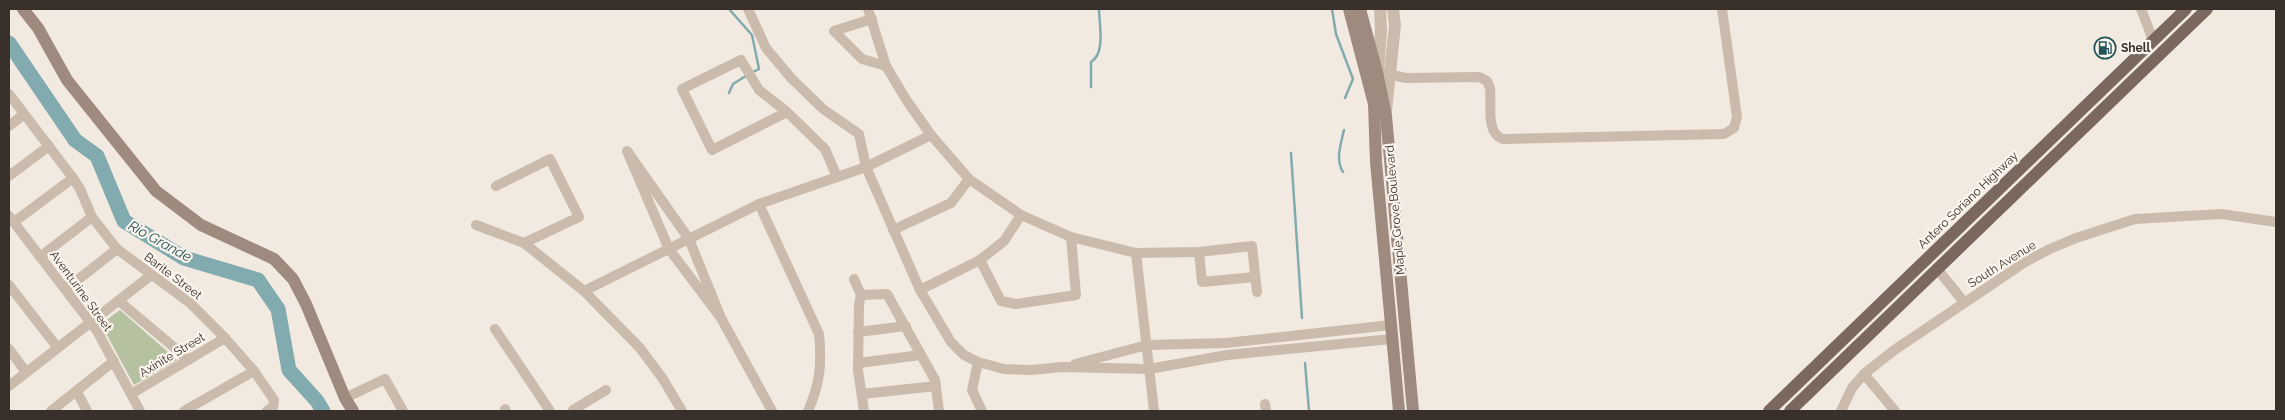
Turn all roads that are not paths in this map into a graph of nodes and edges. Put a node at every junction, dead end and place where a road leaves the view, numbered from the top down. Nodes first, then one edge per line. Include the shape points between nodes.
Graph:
1 (23, 9) edge
2 (748, 9) edge
3 (868, 9) edge
4 (1349, 9) edge
5 (1360, 9) edge
6 (1380, 9) edge
7 (1393, 9) edge
8 (1722, 9) edge
9 (2141, 9) edge
10 (2186, 9) edge
11 (2207, 9) edge
12 (872, 19) junction
13 (2153, 40) junction
14 (886, 66) junction
15 (1384, 73) junction
16 (9, 94) edge
17 (1374, 104) junction
18 (787, 112) junction
19 (24, 114) junction
20 (9, 126) edge
21 (931, 135) junction
22 (49, 146) junction
23 (866, 167) junction
24 (9, 176) edge
25 (836, 177) junction
26 (73, 178) junction
27 (969, 179) junction
28 (496, 186) dead end
29 (759, 204) junction
30 (1021, 214) junction
31 (92, 217) junction
32 (11, 219) edge
33 (2276, 222) edge
34 (476, 226) dead end
35 (894, 230) junction
36 (1071, 237) junction
37 (689, 239) junction
38 (524, 244) junction
39 (117, 249) junction
40 (669, 249) junction
41 (1199, 252) junction
42 (1136, 253) junction
43 (40, 257) junction
44 (980, 260) junction
45 (1938, 270) junction
46 (150, 276) junction
47 (1255, 277) junction
48 (854, 279) dead end
49 (9, 285) edge
50 (66, 289) junction
51 (920, 290) junction
52 (584, 291) junction
53 (1256, 292) dead end
54 (860, 295) junction
55 (118, 301) junction
56 (1964, 302) junction
57 (721, 318) junction
58 (90, 321) junction
59 (1391, 325) junction
60 (906, 326) junction
61 (495, 329) dead end
62 (858, 332) junction
63 (225, 338) junction
64 (1392, 340) junction
65 (1226, 343) junction
66 (1147, 345) junction
67 (57, 347) junction
68 (9, 349) edge
69 (921, 355) junction
70 (1227, 355) junction
71 (189, 360) junction
72 (114, 361) junction
73 (978, 362) junction
74 (858, 363) junction
75 (1062, 367) junction
76 (1150, 369) junction
77 (26, 372) junction
78 (254, 372) junction
79 (1864, 374) junction
80 (9, 386) edge
81 (936, 386) junction
82 (606, 390) dead end
83 (77, 392) junction
84 (131, 394) junction
85 (862, 394) junction
86 (345, 398) junction
87 (51, 411) edge
88 (87, 411) edge
89 (140, 411) edge
90 (184, 411) edge
91 (267, 411) edge
92 (353, 411) edge
93 (404, 411) edge
94 (550, 411) edge
95 (573, 411) edge
96 (682, 411) edge
97 (772, 411) edge
98 (808, 411) edge
99 (864, 411) edge
100 (939, 411) edge
101 (982, 411) edge
102 (1154, 411) edge
103 (1399, 411) edge
104 (1413, 411) edge
105 (1769, 411) edge
106 (1790, 411) edge
107 (1841, 411) edge
108 (1895, 411) edge

1 - 86 main road via 38,28 67,80 156,191 201,225 274,259 293,280
2 - 23 street via 766,48 791,78 823,109 859,134
3 - 12 street
4 - 17 main road
5 - 15 main road, Maple Grove Boulevard
6 - 15 street, Maple Grove Boulevard
7 - 15 street, Maple Grove Boulevard via 1394,25
8 - 15 street via 1737,117 1734,128 1724,134 1503,139 1492,129 1490,88 1483,78 1406,78
9 - 13 street
10 - 13 main road, Antero Soriano Highway
11 - 45 main road
12 - 14 street
12 - 14 street via 834,31 862,59
13 - 105 main road, Antero Soriano Highway
14 - 21 street
15 - 17 street, Maple Grove Boulevard
15 - 104 main road, Maple Grove Boulevard
16 - 19 street, Barite Street
17 - 59 main road, Maple Grove Boulevard
18 - 18 street via 759,90 741,60 682,89 712,150
18 - 25 street via 825,149
19 - 20 street
19 - 22 street, Barite Street
21 - 23 street
21 - 27 street
22 - 24 street
22 - 26 street, Barite Street
23 - 25 street
23 - 35 street
25 - 29 street
26 - 31 street, Barite Street
26 - 32 street
27 - 30 street
27 - 35 street via 951,203
28 - 38 street via 550,159 579,217
29 - 37 street
29 - 98 street via 819,334 818,385
30 - 36 street
30 - 44 street via 1004,241
31 - 39 street, Barite Street
31 - 43 street
32 - 43 street, Aventurine Street
33 - 56 street, South Avenue via 2221,214 2135,219 2050,249
34 - 38 street
35 - 51 street
36 - 42 street
36 - 44 street via 1076,295 1016,304 1001,301
37 - 40 street
37 - 40 street via 626,151
37 - 57 street
38 - 52 street
39 - 46 street, Barite Street
39 - 50 street
40 - 52 street
40 - 57 street
41 - 42 street
41 - 47 street via 1202,282
41 - 47 street via 1252,246
42 - 66 street
43 - 50 street, Aventurine Street
44 - 51 street
45 - 56 street
45 - 106 main road
46 - 55 street
46 - 63 street, Barite Street via 190,303
47 - 53 street
48 - 54 street
49 - 67 street
50 - 58 street, Aventurine Street
51 - 73 street via 951,342 964,355
52 - 96 street via 640,348
54 - 60 street via 887,294
54 - 62 street
55 - 58 street
55 - 71 street
56 - 79 street, South Avenue
57 - 97 street
58 - 67 street
58 - 72 street, Aventurine Street
59 - 64 main road, Maple Grove Boulevard
59 - 65 street
60 - 62 street
60 - 69 street
61 - 94 street
62 - 74 street
63 - 71 street, Axinite Street
63 - 78 street, Barite Street
64 - 70 street
64 - 103 main road, Maple Grove Boulevard
65 - 66 street
65 - 70 street
66 - 75 street
66 - 76 street
67 - 77 street
68 - 77 street
69 - 74 street
69 - 81 street
70 - 76 street
71 - 84 street, Axinite Street
72 - 83 street
72 - 84 street, Aventurine Street
73 - 75 street via 1004,369
73 - 101 street via 972,390
74 - 85 street
75 - 76 street
76 - 102 street
77 - 80 street
78 - 90 street
78 - 91 street, Barite Street via 275,403
79 - 107 street, South Avenue via 1852,388
79 - 108 street
81 - 85 street
81 - 100 street
82 - 95 street
83 - 87 street
83 - 88 street
84 - 89 street, Aventurine Street
85 - 99 street
86 - 92 main road
86 - 93 street via 385,379

